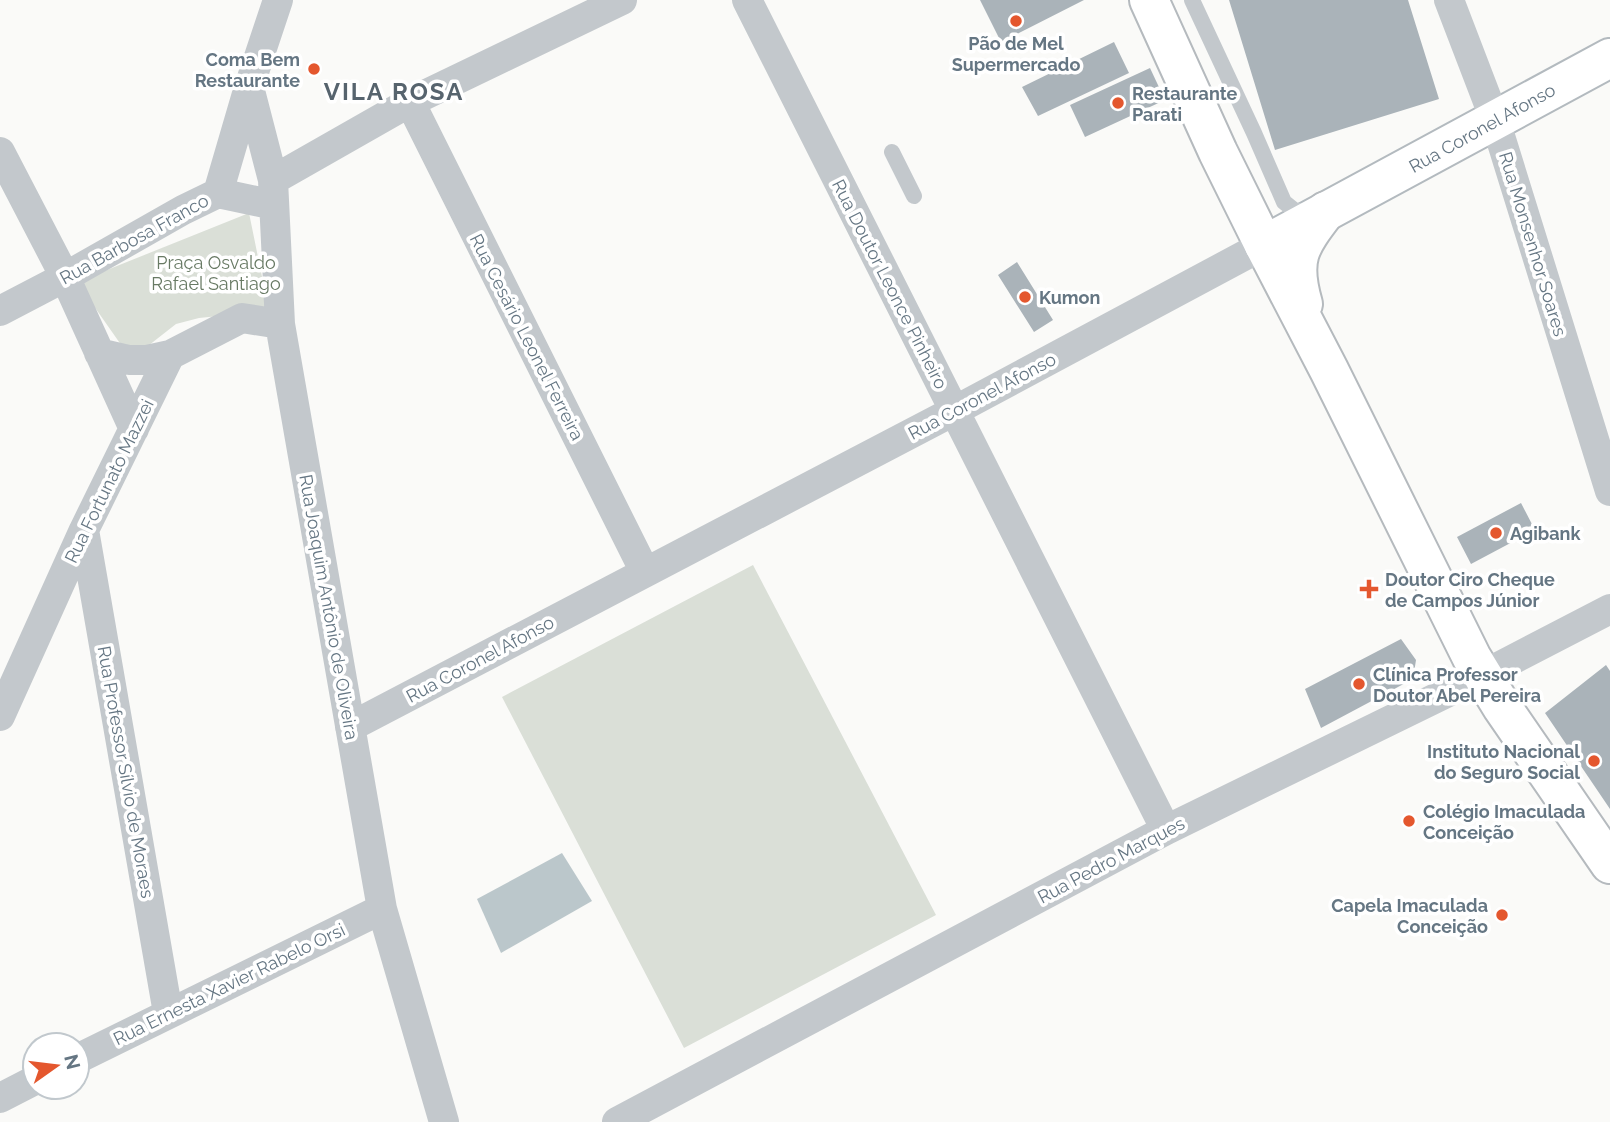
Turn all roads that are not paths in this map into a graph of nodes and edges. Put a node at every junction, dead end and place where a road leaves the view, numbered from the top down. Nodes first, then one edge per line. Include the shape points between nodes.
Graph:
1 (278, 0) edge
2 (622, 0) edge
3 (747, 0) edge
4 (1149, 0) edge
5 (1192, 0) edge
6 (1449, 0) edge
7 (1610, 58) edge
8 (250, 87) junction
9 (410, 102) junction
10 (1495, 120) junction
11 (0, 152) edge
12 (892, 152) dead end
13 (273, 192) junction
14 (218, 193) junction
15 (914, 196) dead end
16 (1326, 211) junction
17 (1264, 245) junction
18 (65, 276) junction
19 (0, 311) edge
20 (280, 324) junction
21 (1311, 337) junction
22 (99, 353) junction
23 (170, 355) junction
24 (954, 411) junction
25 (134, 429) junction
26 (1610, 491) edge
27 (84, 530) junction
28 (645, 572) junction
29 (1610, 608) edge
30 (1483, 676) junction
31 (0, 716) edge
32 (350, 727) junction
33 (1166, 830) junction
34 (1610, 864) edge
35 (382, 909) junction
36 (169, 1013) junction
37 (91, 1052) edge
38 (21, 1087) edge
39 (0, 1098) edge
40 (444, 1122) edge
41 (617, 1122) edge

1 - 8 street
2 - 9 street
3 - 24 street, Rua Doutor Leonce Pinheiro
4 - 17 main road
5 - 16 lane via 1284,202 1301,212
6 - 10 street, Rua Monsenhor Soares
7 - 10 main road, Rua Coronel Afonso
8 - 13 street, Rua Joaquim Antônio de Oliveira
8 - 14 street
9 - 13 street
9 - 28 street, Rua Cesário Leonel Ferreira
10 - 16 main road, Rua Coronel Afonso
10 - 26 street, Rua Monsenhor Soares
11 - 18 street
12 - 15 lane
13 - 14 street, Rua Barbosa Franco
13 - 20 street, Rua Joaquim Antônio de Oliveira
14 - 18 street, Rua Barbosa Franco
16 - 17 main road, Rua Coronel Afonso
16 - 21 main road via 1298,254 1301,299
17 - 21 main road
17 - 24 street, Rua Coronel Afonso
18 - 19 street, Rua Barbosa Franco
18 - 22 street
20 - 23 street via 242,318
20 - 32 street, Rua Joaquim Antônio de Oliveira
21 - 30 main road
22 - 23 street via 129,360
22 - 25 street
23 - 25 street, Rua Fortunato Mazzei
24 - 28 street, Rua Coronel Afonso
24 - 33 street, Rua Doutor Leonce Pinheiro
25 - 27 street, Rua Fortunato Mazzei
27 - 31 street, Rua Fortunato Mazzei
27 - 36 street, Rua Professor Sílvio de Moraes
28 - 32 street, Rua Coronel Afonso
29 - 30 street, Rua Pedro Marques
30 - 33 street, Rua Pedro Marques
30 - 34 main road
32 - 35 street, Rua Joaquim Antônio de Oliveira
33 - 41 street, Rua Pedro Marques
35 - 36 street, Rua Ernesta Xavier Rabelo Orsi
35 - 40 street, Rua Joaquim Antônio de Oliveira
36 - 37 street, Rua Ernesta Xavier Rabelo Orsi
38 - 39 street

